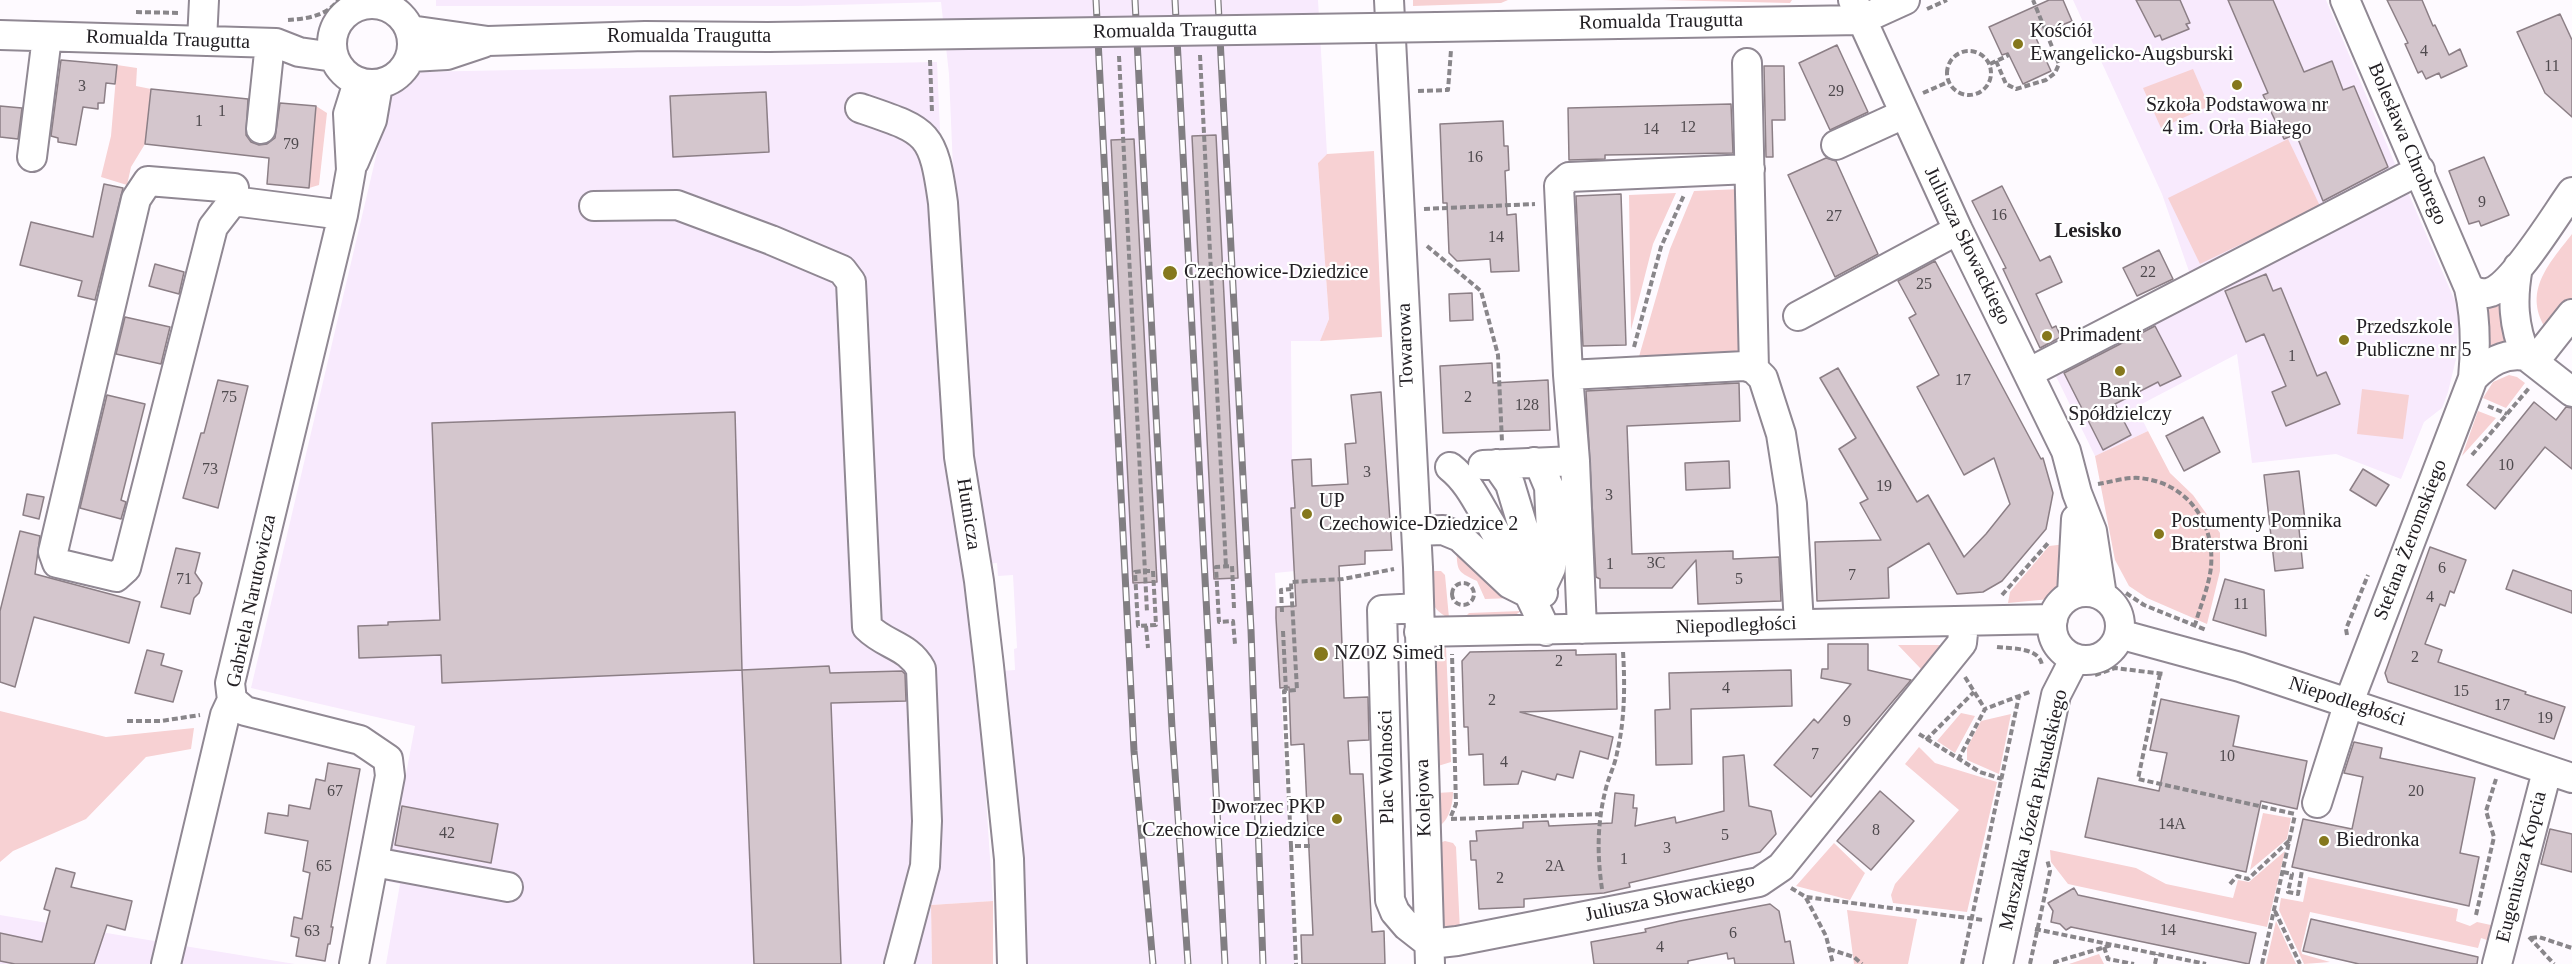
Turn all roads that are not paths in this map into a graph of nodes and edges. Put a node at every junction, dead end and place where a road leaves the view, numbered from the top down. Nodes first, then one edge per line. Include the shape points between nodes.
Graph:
1 (204, 0) edge
2 (1389, 0) edge
3 (1905, 0) edge
4 (2345, 0) edge
5 (364, 2) edge
6 (1857, 10) edge
7 (1581, 11) edge
8 (335, 29) junction
9 (0, 35) edge
10 (47, 37) junction
11 (202, 41) junction
12 (273, 43) junction
13 (410, 44) junction
14 (334, 57) junction
15 (1747, 63) dead end
16 (368, 84) junction
17 (1912, 105) junction
18 (860, 108) dead end
19 (261, 129) dead end
20 (1836, 145) dead end
21 (32, 158) dead end
22 (1749, 169) junction
23 (2420, 170) junction
24 (2572, 192) edge
25 (233, 201) junction
26 (594, 206) dead end
27 (343, 215) junction
28 (1958, 230) junction
29 (2518, 267) junction
30 (2469, 288) junction
31 (2572, 314) edge
32 (1798, 316) dead end
33 (2530, 359) junction
34 (1754, 369) junction
35 (2028, 373) junction
36 (1568, 375) junction
37 (2473, 378) junction
38 (2572, 392) edge
39 (1499, 454) junction
40 (1575, 461) junction
41 (1534, 462) junction
42 (1450, 467) junction
43 (1412, 469) junction
44 (2092, 487) junction
45 (1416, 531) junction
46 (1536, 591) junction
47 (2111, 591) junction
48 (2073, 594) junction
49 (2053, 619) junction
50 (1419, 620) junction
51 (1799, 624) junction
52 (1582, 629) junction
53 (1546, 631) junction
54 (2119, 634) junction
55 (1959, 640) junction
56 (2082, 668) junction
57 (232, 700) junction
58 (2349, 702) junction
59 (2559, 774) edge
60 (2316, 803) dead end
61 (374, 862) junction
62 (508, 886) dead end
63 (1430, 954) edge
64 (166, 964) edge
65 (354, 964) edge
66 (899, 964) edge
67 (1012, 964) edge
68 (1998, 964) edge
69 (2498, 964) edge

1 - 11 street
2 - 43 street, Towarowa
3 - 6 street
4 - 23 street, Bolesława Chrobrego
5 - 8 street via 348,12
5 - 13 street via 396,11
6 - 7 street, Romualda Traugutta
6 - 17 street, Juliusza Słowackiego
7 - 13 street, Romualda Traugutta, bridge via 1444,35 645,36
8 - 12 street
8 - 14 street
9 - 10 street, Romualda Traugutta
10 - 11 street, Romualda Traugutta
10 - 21 street
11 - 12 street, Romualda Traugutta
12 - 14 street, Romualda Traugutta
12 - 19 street
13 - 16 street via 398,75
14 - 16 street via 347,76
15 - 22 street
16 - 27 street, Gabriela Narutowicza via 348,114 351,170
17 - 20 street
17 - 28 street, Juliusza Słowackiego
18 - 67 street, Hutnicza via 918,130 933,149 944,203 959,457 979,580 1009,859
22 - 34 street
22 - 36 street via 1569,177 1559,186
23 - 30 street, Bolesława Chrobrego
23 - 35 street
24 - 29 street
25 - 25 street via 234,188 148,180 136,199 53,552 57,563 116,577 126,568 213,227
25 - 27 street
26 - 66 street via 677,206 842,270 851,282 867,627 914,656 921,669 925,866
27 - 57 street, Gabriela Narutowicza via 230,682
28 - 32 street
28 - 35 street, Juliusza Słowackiego
29 - 30 street via 2490,292
29 - 33 street via 2514,314 2520,343
30 - 37 street, Bolesława Chrobrego via 2475,335
31 - 33 street
33 - 37 street via 2509,355
33 - 38 street
34 - 36 street via 1745,366
34 - 51 street via 1763,378 1781,434 1792,504
35 - 44 street, Juliusza Słowackiego via 2066,451
36 - 40 street
37 - 58 street, Stefana Żeromskiego
39 - 41 street
39 - 42 street
39 - 46 street
40 - 41 street
40 - 52 street
41 - 46 street via 1546,477 1551,568
42 - 43 street
42 - 46 street via 1471,491
43 - 45 street, Towarowa
44 - 47 street, Juliusza Słowackiego via 2092,531
44 - 48 street, Juliusza Słowackiego
45 - 46 street via 1452,532 1510,584
45 - 50 street, Towarowa
46 - 53 street via 1546,608
47 - 48 street
47 - 54 street
48 - 49 street via 2056,609
49 - 55 street, Niepodległości
49 - 56 street via 2054,639
50 - 53 street, Niepodległości
50 - 63 street, Kolejowa
50 - 63 street, Plac Wolności via 1382,610 1388,848 1390,900 1395,912
51 - 52 street, Niepodległości
51 - 55 street, Niepodległości
52 - 53 street, Niepodległości
54 - 56 street via 2107,653 2086,660
54 - 58 street, Niepodległości
55 - 63 street, Juliusza Słowackiego via 1781,867 1759,882 1457,941
56 - 68 street, Marszałka Józefa Piłsudskiego via 2056,695
57 - 61 street, Gabriela Narutowicza via 245,711 360,740 388,759 390,776
57 - 64 street via 225,715 213,721
58 - 59 street, Niepodległości
58 - 60 street, Stefana Żeromskiego
59 - 69 street, Eugeniusza Kopcia
61 - 62 street
61 - 65 street, Gabriela Narutowicza

